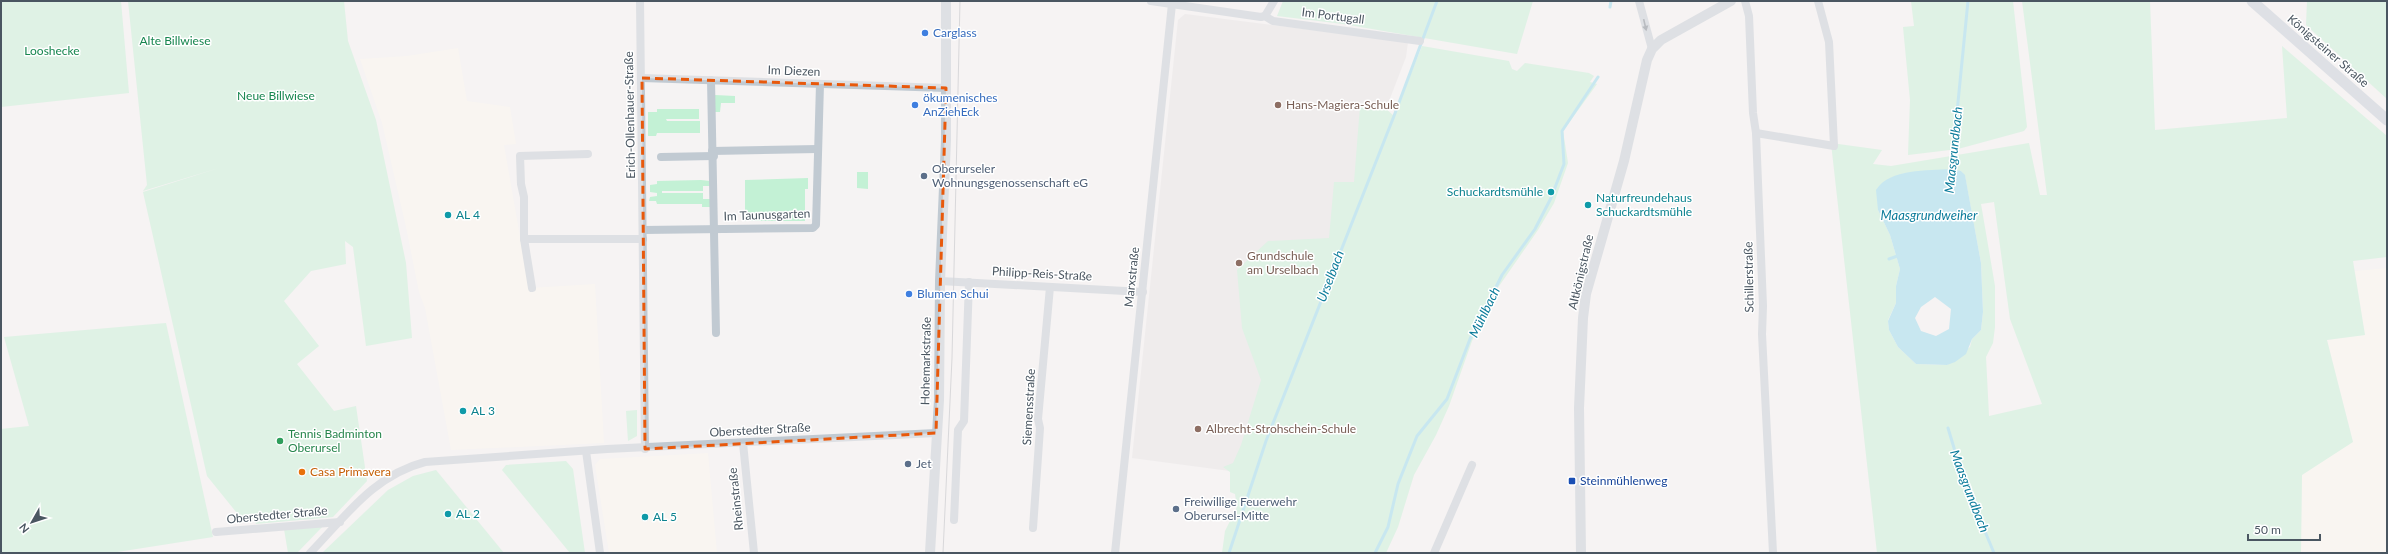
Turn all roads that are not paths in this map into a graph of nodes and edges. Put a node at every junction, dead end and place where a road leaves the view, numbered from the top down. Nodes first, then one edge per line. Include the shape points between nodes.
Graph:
1 (640, 1) edge
2 (946, 1) edge
3 (1151, 1) edge
4 (1274, 1) edge
5 (1639, 1) edge
6 (1731, 1) edge
7 (1745, 1) edge
8 (1818, 1) edge
9 (2252, 1) edge
10 (1172, 4) junction
11 (1265, 16) junction
12 (1420, 41) dead end
13 (1652, 49) junction
14 (642, 78) junction
15 (711, 80) junction
16 (820, 84) junction
17 (946, 88) junction
18 (2387, 120) edge
19 (1756, 133) junction
20 (818, 149) junction
21 (713, 153) junction
22 (588, 154) dead end
23 (661, 157) dead end
24 (714, 229) junction
25 (643, 230) junction
26 (524, 239) junction
27 (644, 239) junction
28 (940, 281) junction
29 (969, 282) junction
30 (1050, 286) junction
31 (532, 288) dead end
32 (1143, 292) junction
33 (716, 333) dead end
34 (936, 433) junction
35 (743, 443) junction
36 (646, 449) junction
37 (586, 451) junction
38 (1472, 465) dead end
39 (954, 520) dead end
40 (340, 522) junction
41 (1033, 528) dead end
42 (216, 532) dead end
43 (310, 553) edge
44 (600, 553) edge
45 (754, 553) edge
46 (930, 553) edge
47 (1115, 553) edge
48 (1434, 553) edge
49 (1581, 553) edge
50 (1773, 553) edge

1 - 14 street, Erich-Ollenhauer-Straße
2 - 17 street, Hohemarkstraße
3 - 10 street, Im Portugall
4 - 11 street
5 -> 13 street
6 - 13 street via 1671,34
7 - 19 street, Schillerstraße via 1749,16
8 - 19 street via 1829,42 1834,146
9 - 18 main road, Königsteiner Straße
10 - 11 street, Im Portugall via 1256,17
10 - 32 street, Marxstraße
11 - 12 street, Im Portugall via 1273,21
13 - 49 street, Altkönigstraße via 1647,60 1624,161 1586,294 1579,408
14 - 15 street, Im Diezen
14 - 25 street, Erich-Ollenhauer-Straße
15 - 16 street, Im Diezen
15 - 21 street, Im Taunusgarten
16 - 17 street, Im Diezen
16 - 20 street, Im Taunusgarten
17 - 28 street, Hohemarkstraße
19 - 50 street, Schillerstraße via 1762,334
20 - 21 street
20 - 24 street, Im Taunusgarten via 816,225 813,228
21 - 23 street
21 - 24 street, Im Taunusgarten
22 - 26 street via 520,156 524,197
24 - 25 street
24 - 33 street, Im Taunusgarten
25 - 27 street, Erich-Ollenhauer-Straße
26 - 27 street
26 - 31 street
27 - 36 street, Erich-Ollenhauer-Straße
28 - 29 street, Philipp-Reis-Straße
28 - 34 street, Hohemarkstraße via 939,400
29 - 30 street, Philipp-Reis-Straße
29 - 39 street via 964,421 958,430
30 - 32 street, Philipp-Reis-Straße
30 - 41 street, Siemensstraße via 1038,419 1040,428
32 - 47 street, Marxstraße
34 - 35 street, Oberstedter Straße
34 - 46 street, Hohemarkstraße
35 - 36 street, Oberstedter Straße
35 - 45 street, Rheinstraße
36 - 37 street, Oberstedter Straße
37 - 40 street, Oberstedter Straße via 444,459 409,466 376,484
37 - 44 street
38 - 48 street
40 - 42 street, Oberstedter Straße
40 - 43 street, Oberstedter Straße

